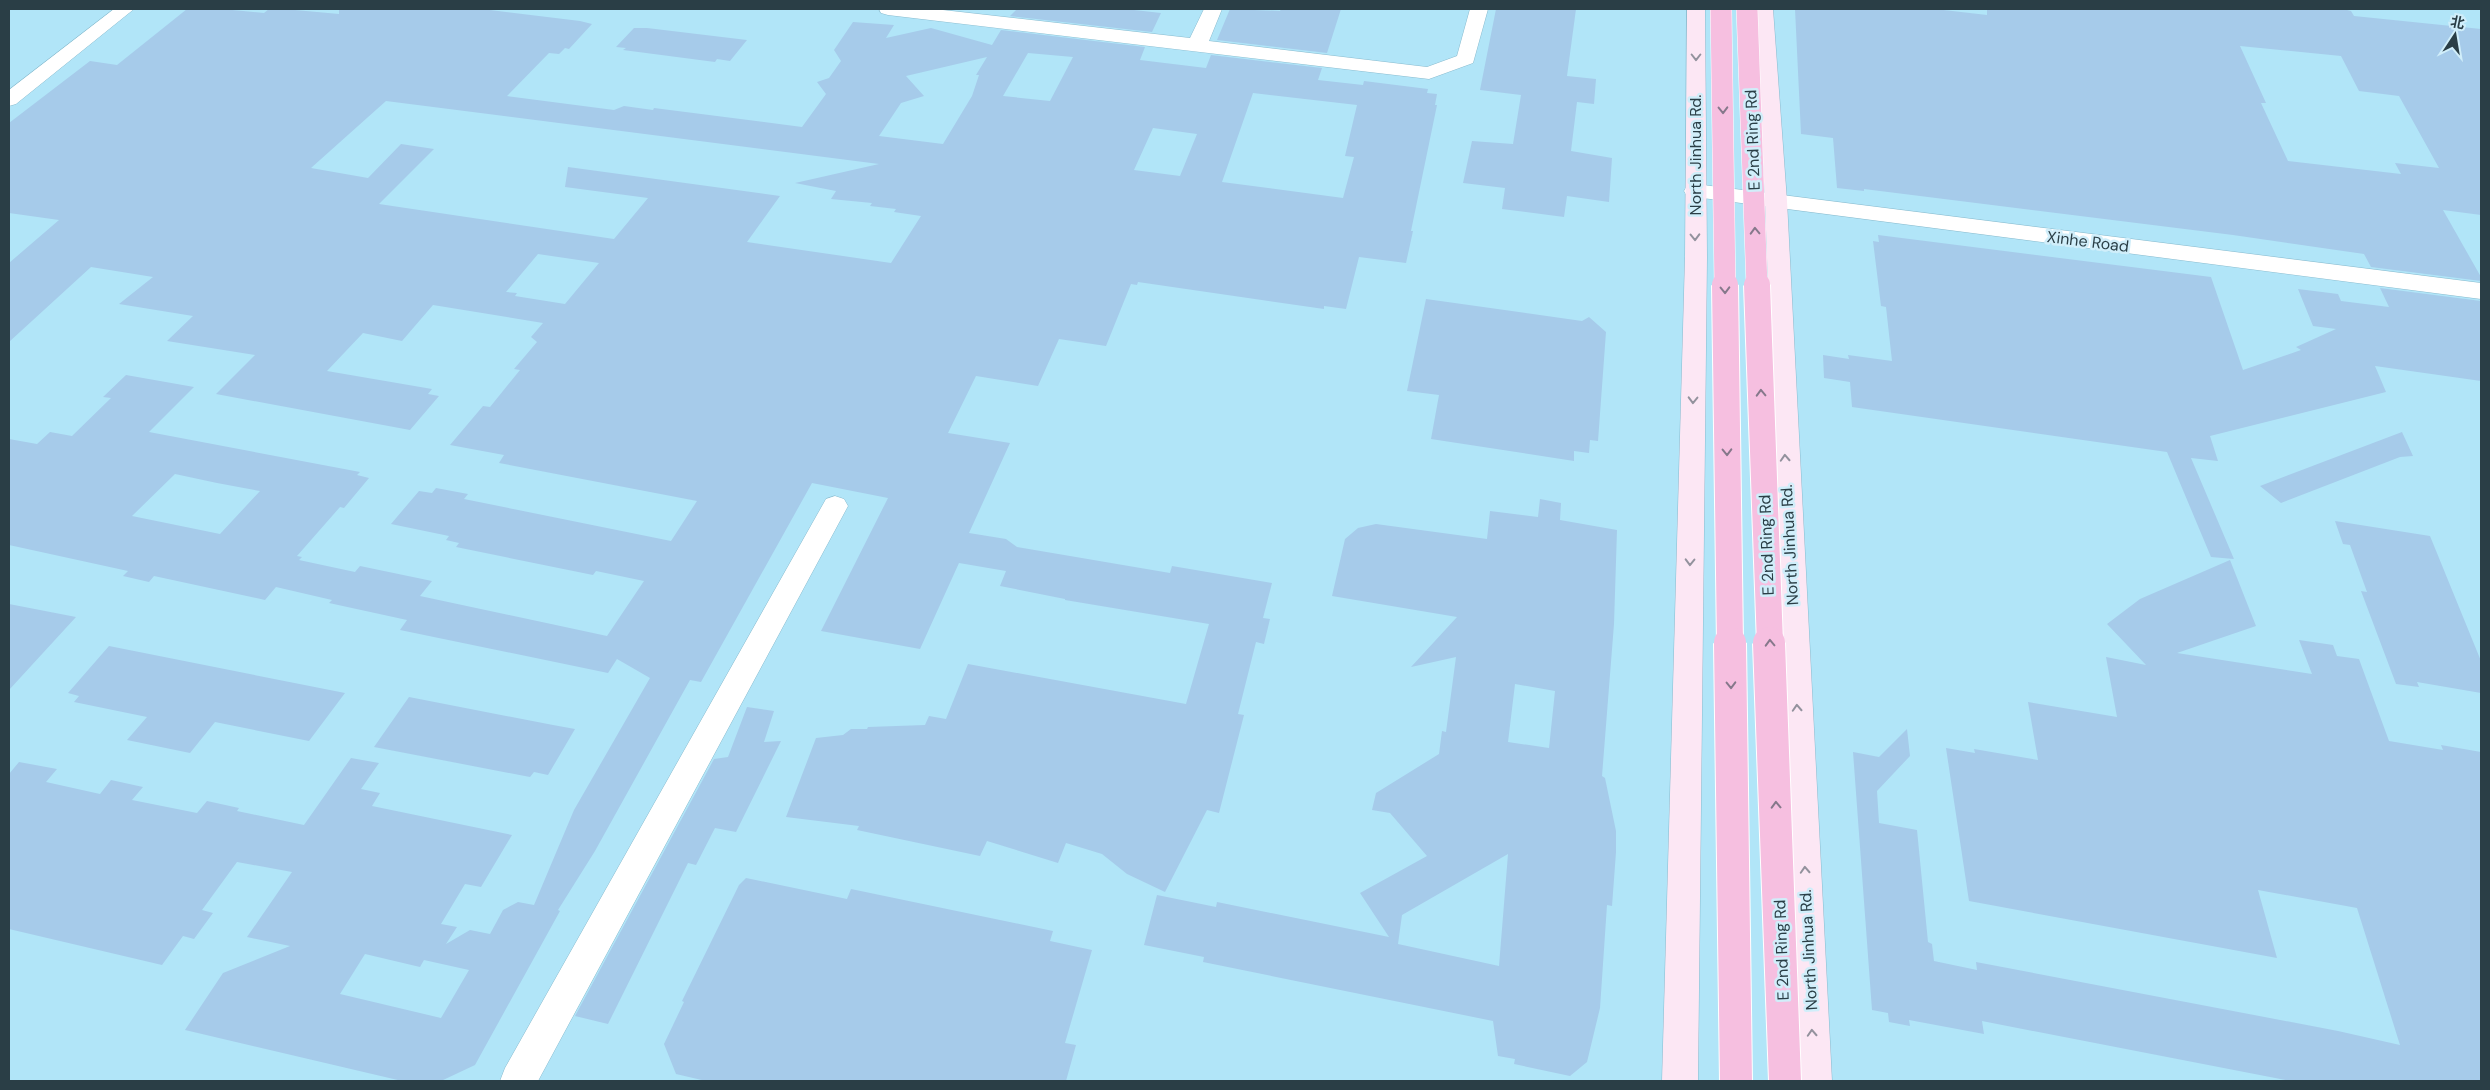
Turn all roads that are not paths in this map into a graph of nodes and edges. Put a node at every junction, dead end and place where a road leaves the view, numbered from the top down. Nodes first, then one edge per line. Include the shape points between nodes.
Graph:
1 (125, 9) edge
2 (888, 9) edge
3 (1213, 9) edge
4 (1478, 9) edge
5 (1696, 9) edge
6 (1721, 9) edge
7 (1748, 9) edge
8 (1764, 9) edge
9 (1197, 45) junction
10 (9, 100) edge
11 (1695, 191) junction
12 (1776, 202) junction
13 (2481, 292) edge
14 (835, 506) dead end
15 (518, 1081) edge
16 (1680, 1081) edge
17 (1736, 1081) edge
18 (1785, 1081) edge
19 (1814, 1081) edge

1 - 10 street
2 - 9 street
3 - 9 street
4 - 9 street via 1466,59 1429,73
5 -> 11 main road, North Jinhua Rd.
6 -> 17 highway, E 2nd Ring Rd, bridge
18 -> 7 highway, E 2nd Ring Rd, bridge
8 - 12 main road, North Jinhua Rd.
11 - 12 street, Xinhe Road
11 -> 16 main road, North Jinhua Rd.
12 - 13 street, Xinhe Road
19 -> 12 main road, North Jinhua Rd.
14 - 15 street

